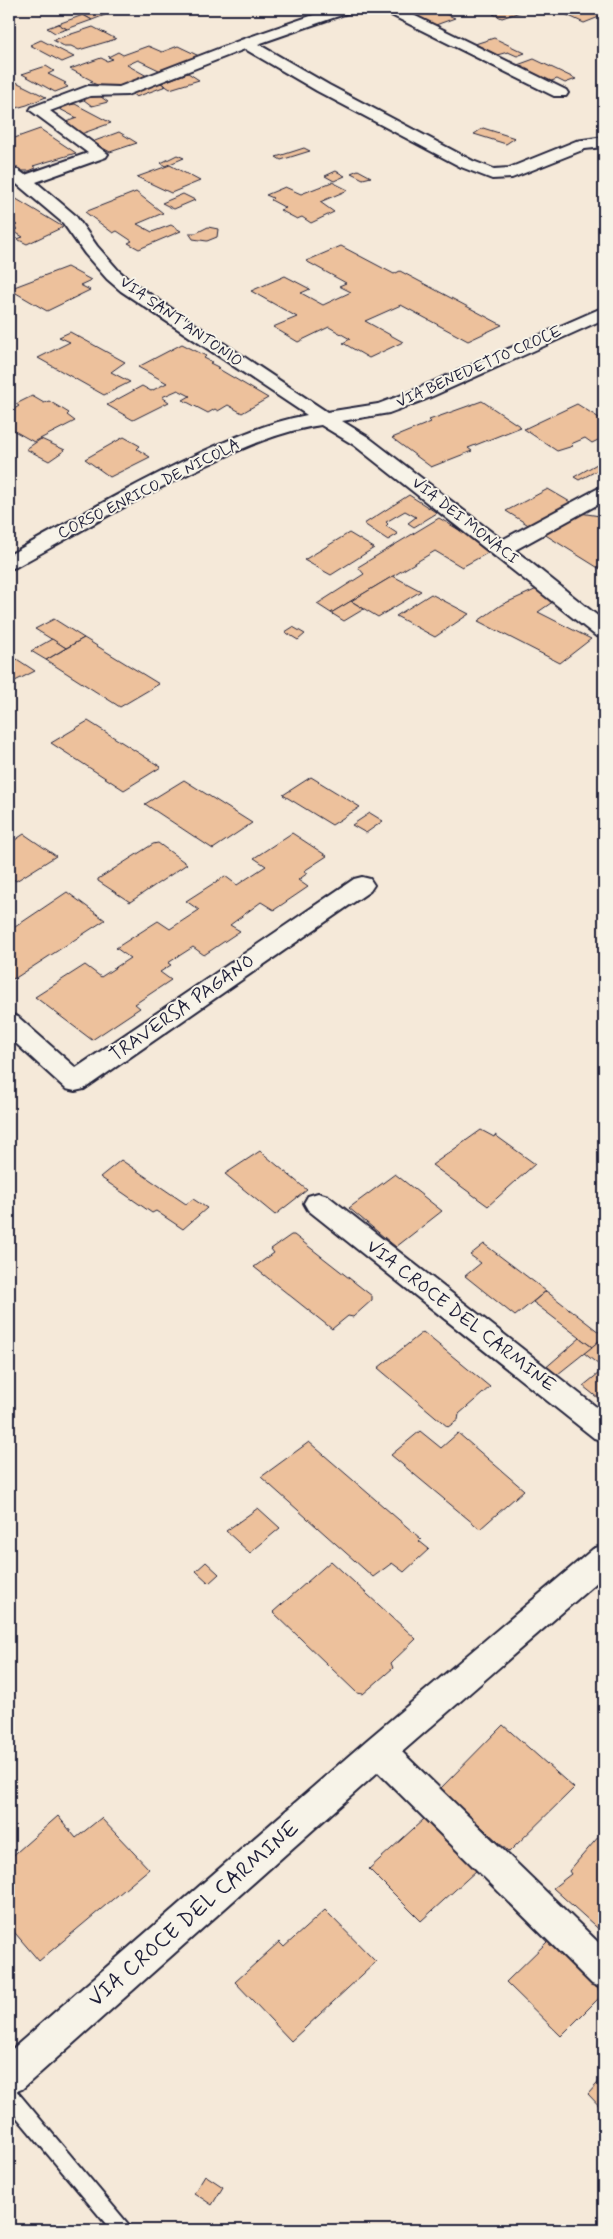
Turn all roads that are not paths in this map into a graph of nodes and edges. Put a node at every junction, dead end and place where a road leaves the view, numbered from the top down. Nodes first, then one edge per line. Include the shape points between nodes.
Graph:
1 (345, 9) edge
2 (390, 9) edge
3 (249, 42) dead end
4 (560, 93) dead end
5 (604, 142) edge
6 (16, 176) edge
7 (604, 312) edge
8 (322, 417) junction
9 (604, 493) edge
10 (501, 549) junction
11 (9, 563) edge
12 (604, 631) edge
13 (362, 884) dead end
14 (9, 1023) edge
15 (318, 1203) dead end
16 (604, 1429) edge
17 (604, 1558) edge
18 (379, 1751) junction
19 (604, 1972) edge
20 (9, 2076) edge
21 (9, 2095) edge
22 (122, 2230) edge

1 - 3 street
2 - 4 street
5 - 6 street via 582,144 512,173 492,174 323,88 246,43 121,92 119,101 89,107 70,99 38,110 100,154
6 - 8 street, VIA SANT'ANTONIO via 69,219 91,250 127,287
7 - 8 street, VIA BENEDETTO CROCE via 417,396 382,409
8 - 10 street, VIA DEI MONACI via 361,441
8 - 11 street, CORSO ENRICO DE NICOLA via 289,424 210,454
9 - 10 street
10 - 12 street, VIA DEI MONACI
13 - 14 street, TRAVERSA PAGANO via 75,1082
15 - 16 street, VIA CROCE DEL CARMINE
17 - 18 street, VIA CROCE DEL CARMINE
18 - 19 street
18 - 20 street, VIA CROCE DEL CARMINE
21 - 22 lane

